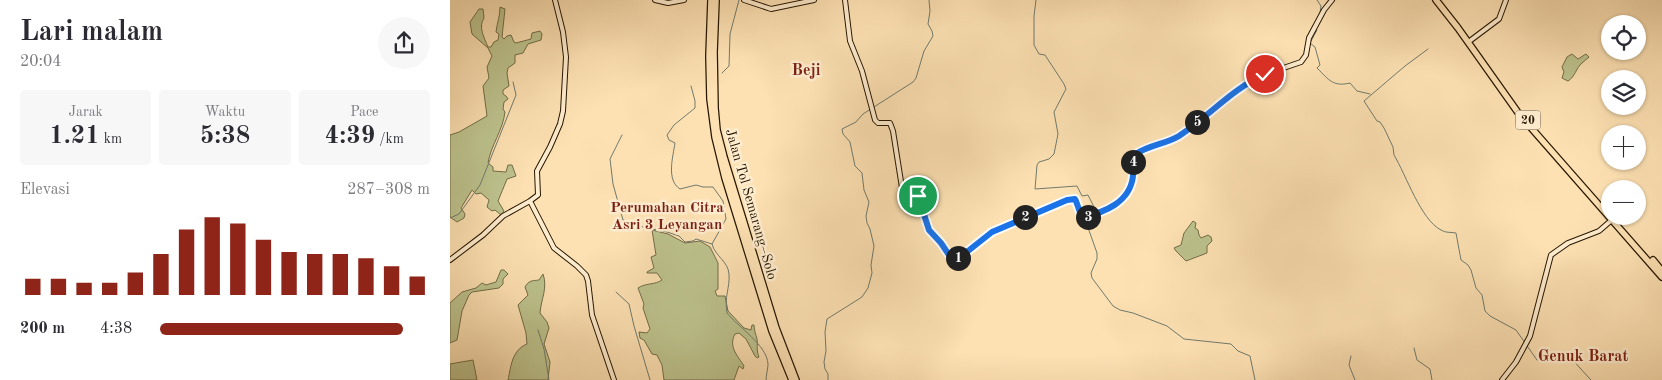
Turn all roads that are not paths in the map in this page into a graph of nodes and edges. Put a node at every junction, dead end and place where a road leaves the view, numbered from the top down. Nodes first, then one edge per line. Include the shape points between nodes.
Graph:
1 (555, 0) edge
2 (655, 0) edge
3 (684, 0) edge
4 (711, 0) edge
5 (716, 0) edge
6 (744, 0) edge
7 (814, 0) edge
8 (845, 0) edge
9 (1332, 0) edge
10 (1436, 0) edge
11 (1440, 0) edge
12 (1506, 0) edge
13 (1469, 41) junction
14 (530, 201) junction
15 (1601, 205) edge
16 (1605, 225) edge
17 (1619, 225) edge
18 (1636, 245) junction
19 (450, 260) edge
20 (1661, 268) edge
21 (1662, 277) edge
22 (614, 380) edge
23 (792, 380) edge
24 (796, 380) edge
25 (1502, 380) edge

1 - 14 street via 566,58 563,114 537,171 538,196
2 - 3 street via 668,3
4 - 23 highway, Jalan Tol Semarang–Solo via 710,99 715,137 769,322
5 - 24 highway, Jalan Tol Semarang–Solo via 717,130 776,328
6 - 7 street via 771,10
8 - 9 street via 850,40 872,109 877,122 891,124 903,194 918,196 929,230 952,259 992,232 1067,200 1075,199 1082,218 1108,210 1126,194 1132,183 1136,154 1180,135 1260,76 1301,62 1306,55 1309,38
10 - 13 highway, 20
11 - 13 highway, 20
12 - 13 street via 1499,19
13 - 15 highway, 20 via 1525,118
14 - 19 street via 503,216
14 - 22 street via 554,248 586,275 594,323
16 - 25 street via 1599,231 1568,243 1551,255 1534,324 1516,362
17 - 18 highway, 20
18 - 20 highway, 20
18 - 21 highway, 20

